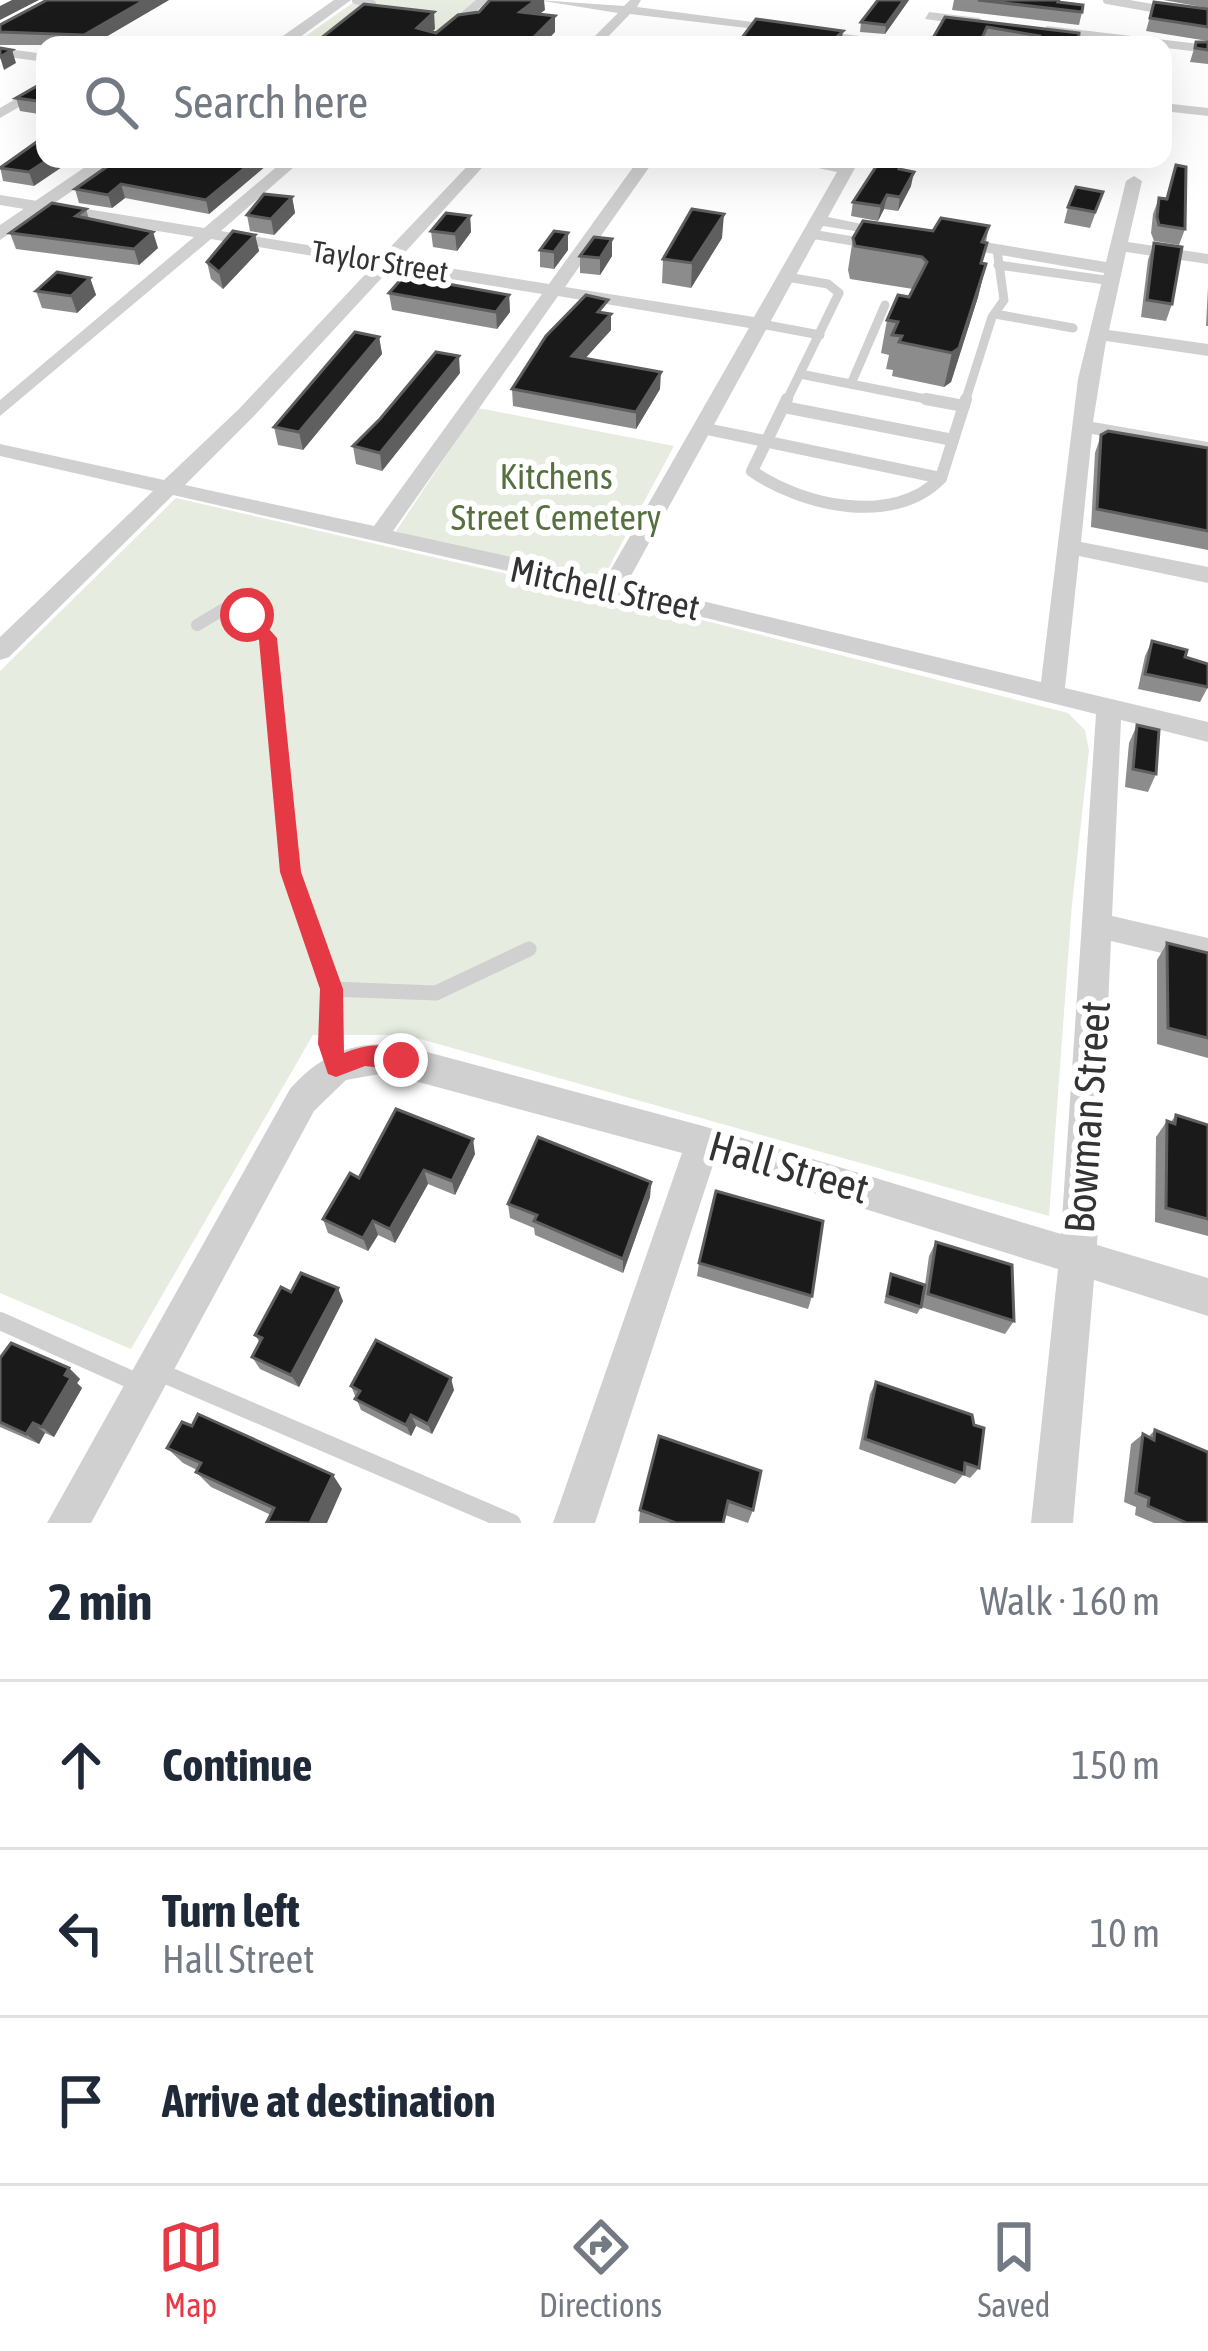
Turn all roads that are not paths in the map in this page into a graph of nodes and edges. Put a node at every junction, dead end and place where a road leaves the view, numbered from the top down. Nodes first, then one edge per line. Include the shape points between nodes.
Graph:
1 (344, 0) edge
2 (356, 0) edge
3 (483, 0) edge
4 (543, 0) edge
5 (938, 0) edge
6 (1107, 0) edge
7 (632, 5) edge
8 (1176, 12) edge
9 (929, 16) junction
10 (353, 19) edge
11 (999, 24) edge
12 (1022, 27) edge
13 (291, 36) edge
14 (441, 36) edge
15 (601, 36) edge
16 (856, 36) edge
17 (918, 36) edge
18 (1098, 36) edge
19 (1172, 45) edge
20 (1208, 49) edge
21 (0, 52) edge
22 (36, 57) edge
23 (36, 92) edge
24 (1172, 108) edge
25 (1208, 112) edge
26 (0, 114) edge
27 (97, 168) edge
28 (284, 168) edge
29 (473, 168) edge
30 (641, 168) edge
31 (847, 168) edge
32 (1134, 181) dead end
33 (0, 200) edge
34 (40, 206) junction
35 (815, 227) junction
36 (207, 233) junction
37 (0, 234) edge
38 (908, 235) edge
39 (931, 238) edge
40 (879, 245) edge
41 (1120, 246) junction
42 (998, 257) junction
43 (1208, 259) edge
44 (383, 262) junction
45 (1113, 275) junction
46 (787, 277) junction
47 (558, 290) junction
48 (885, 305) dead end
49 (995, 314) junction
50 (760, 324) junction
51 (1072, 328) dead end
52 (820, 335) junction
53 (1101, 335) junction
54 (1208, 350) edge
55 (800, 374) junction
56 (850, 384) junction
57 (964, 406) junction
58 (784, 407) junction
59 (0, 410) edge
60 (1084, 426) junction
61 (702, 428) junction
62 (953, 440) junction
63 (767, 442) junction
64 (1208, 448) edge
65 (0, 450) edge
66 (940, 478) junction
67 (168, 488) junction
68 (379, 536) junction
69 (1069, 548) junction
70 (1208, 575) edge
71 (613, 587) junction
72 (251, 593) dead end
73 (230, 605) junction
74 (197, 625) dead end
75 (0, 651) edge
76 (1052, 693) junction
77 (1109, 710) junction
78 (1208, 732) edge
79 (1099, 926) junction
80 (529, 949) dead end
81 (1208, 951) edge
82 (331, 989) junction
83 (350, 1061) junction
84 (704, 1142) junction
85 (1078, 1253) junction
86 (1208, 1297) edge
87 (0, 1321) edge
88 (148, 1377) junction
89 (68, 1523) edge
90 (512, 1523) edge
91 (574, 1523) edge
92 (1052, 1523) edge

1 - 13 street
2 - 10 lane via 372,4
3 - 14 street
4 - 7 street
5 - 9 street
6 - 8 lane
7 - 15 street
7 - 16 street
9 - 11 street
9 - 17 street
12 - 18 street
19 - 20 street
21 - 22 street
23 - 26 street
24 - 25 street
27 - 34 street
28 - 36 street
29 - 44 street
30 - 47 street
31 - 35 street
32 - 41 street
33 - 34 street, Taylor Street
34 - 36 street, Taylor Street
34 - 37 street
35 - 38 street
35 - 40 lane
35 - 46 street
36 - 44 street, Taylor Street
36 - 59 street
39 - 42 street
41 - 43 street
41 - 45 street
42 - 45 street
42 - 49 lane via 1009,287
44 - 47 street, Taylor Street
44 - 67 street
45 - 53 street
46 - 50 street
46 - 52 lane via 839,293
47 - 50 street, Taylor Street
47 - 68 street
48 - 56 lane
49 - 51 lane
49 - 57 lane
50 - 52 lane
50 - 61 street
52 - 55 lane
53 - 54 street
53 - 60 street
55 - 56 lane
55 - 58 lane
56 - 57 lane
57 - 62 lane
58 - 62 lane
58 - 63 lane
60 - 64 street
60 - 69 street
61 - 63 lane
61 - 71 street
62 - 66 lane
63 - 66 lane
63 - 66 lane via 752,471 769,487 845,504 905,506 922,501
65 - 67 street, Mitchell Street
67 - 68 street, Mitchell Street
67 - 75 street
68 - 71 street, Mitchell Street
69 - 70 street
69 - 76 street
71 - 76 street, Mitchell Street
72 - 73 lane
73 - 74 lane
73 - 82 lane via 268,638 290,872
76 - 77 street, Mitchell Street
77 - 78 street, Mitchell Street
77 - 79 street, Bowman Street
79 - 81 street
79 - 85 street, Bowman Street
80 - 82 lane via 436,993
82 - 83 lane via 330,1044
83 - 84 street, Hall Street via 401,1060
83 - 88 street via 302,1100
84 - 85 street, Hall Street
84 - 91 street
85 - 86 street, Hall Street
85 - 92 street, Bowman Street
87 - 88 lane
88 - 89 street
88 - 90 lane

